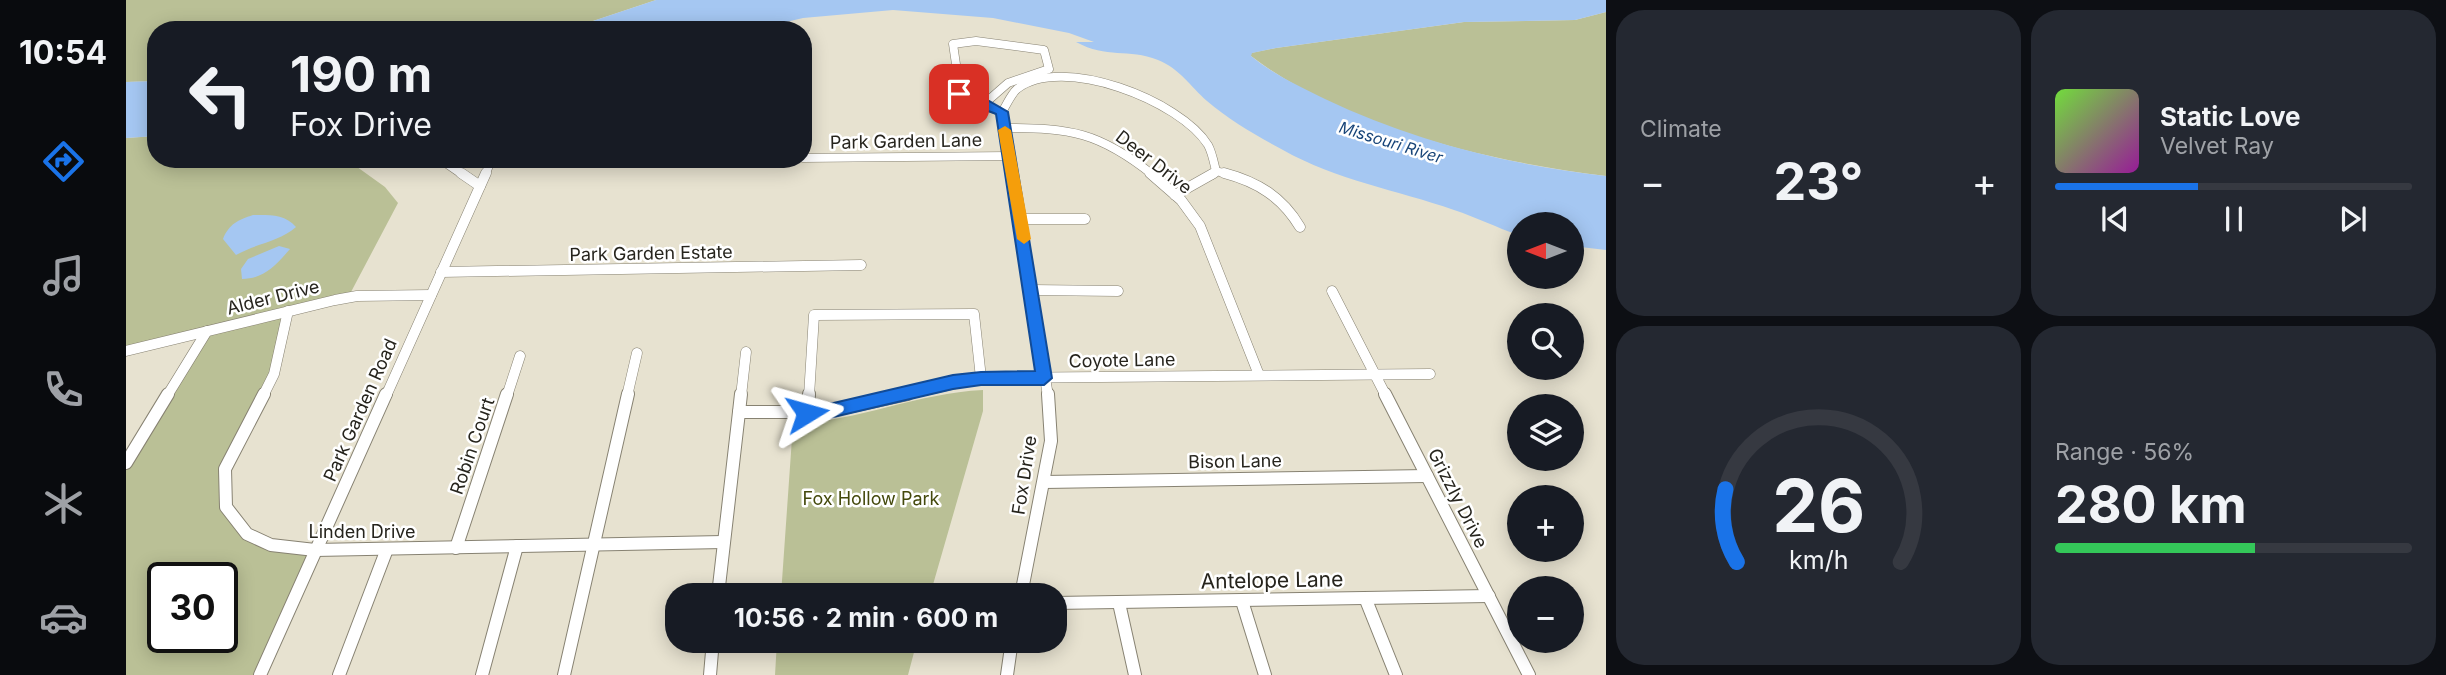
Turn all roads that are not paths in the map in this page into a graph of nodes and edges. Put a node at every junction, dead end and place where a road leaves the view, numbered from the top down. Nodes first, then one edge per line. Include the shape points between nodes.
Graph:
1 (984, 104) junction
2 (1002, 112) junction
3 (1004, 128) junction
4 (1009, 156) junction
5 (812, 158) edge
6 (453, 168) edge
7 (488, 168) edge
8 (1216, 171) junction
9 (480, 186) junction
10 (1175, 195) junction
11 (1021, 219) junction
12 (1085, 219) dead end
13 (1300, 227) dead end
14 (861, 265) dead end
15 (442, 272) junction
16 (1031, 290) junction
17 (1118, 291) dead end
18 (1332, 291) dead end
19 (431, 295) junction
20 (288, 311) junction
21 (207, 331) junction
22 (126, 351) edge
23 (746, 352) dead end
24 (637, 354) dead end
25 (520, 356) dead end
26 (1430, 374) dead end
27 (1259, 375) junction
28 (1375, 375) junction
29 (981, 378) junction
30 (1044, 378) junction
31 (740, 412) junction
32 (807, 413) junction
33 (126, 463) edge
34 (1427, 476) junction
35 (1044, 482) junction
36 (723, 542) junction
37 (592, 545) junction
38 (517, 546) junction
39 (456, 548) junction
40 (387, 549) junction
41 (316, 550) junction
42 (719, 583) edge
43 (1023, 583) edge
44 (1489, 596) junction
45 (1366, 600) junction
46 (1242, 601) junction
47 (1067, 603) edge
48 (1119, 603) junction
49 (712, 653) edge
50 (1010, 653) edge
51 (260, 675) edge
52 (339, 675) edge
53 (482, 675) edge
54 (564, 675) edge
55 (710, 675) edge
56 (1007, 675) edge
57 (1135, 675) edge
58 (1265, 675) edge
59 (1396, 675) edge
60 (1529, 675) edge

1 - 1 street via 959,94 954,42 1044,50 1049,69 1008,83
1 - 2 street
2 - 3 street, Fox Drive
2 - 8 street via 1011,94 1038,80 1107,83 1154,100 1200,134 1212,146
3 - 4 street, Fox Drive
3 - 10 street, Deer Drive via 1089,135 1113,147
4 - 5 street, Park Garden Lane
4 - 11 street, Fox Drive
6 - 9 street
7 - 9 street, Park Garden Road
8 - 10 street
8 - 13 street via 1261,185 1279,197
9 - 15 street, Park Garden Road
10 - 27 street, Deer Drive via 1200,227
11 - 12 street
11 - 16 street, Fox Drive
14 - 15 street, Park Garden Estate
15 - 19 street, Park Garden Road
16 - 17 street
16 - 30 street, Fox Drive
18 - 28 street, Grizzly Drive
19 - 20 street, Alder Drive via 357,296
19 - 41 street, Park Garden Road
20 - 21 street, Alder Drive
20 - 41 street, Linden Drive via 274,374 225,469 226,507 247,534 271,545
21 - 22 street, Alder Drive
21 - 33 street
23 - 31 street
24 - 37 street
25 - 39 street, Robin Court
26 - 28 street, Coyote Lane
27 - 28 street, Coyote Lane
27 - 30 street, Coyote Lane
28 - 34 street, Grizzly Drive
29 - 30 street, Coyote Lane
29 - 32 street, Coyote Lane
29 - 32 street via 974,314 814,315
30 - 35 street, Fox Drive via 1051,441
31 - 32 street, Coyote Lane
31 - 36 street
34 - 35 street, Bison Lane
34 - 44 street, Grizzly Drive
35 - 43 street, Fox Drive
36 - 37 street, Linden Drive
36 - 42 street
37 - 38 street, Linden Drive
37 - 54 street
38 - 39 street, Linden Drive
38 - 53 street
39 - 40 street, Linden Drive
40 - 41 street, Linden Drive
40 - 52 street
41 - 51 street, Park Garden Road
44 - 45 street, Antelope Lane
44 - 60 street, Grizzly Drive
45 - 46 street, Antelope Lane
45 - 59 street
46 - 48 street, Antelope Lane
46 - 58 street
47 - 48 street, Antelope Lane
48 - 57 street
49 - 55 street
50 - 56 street

